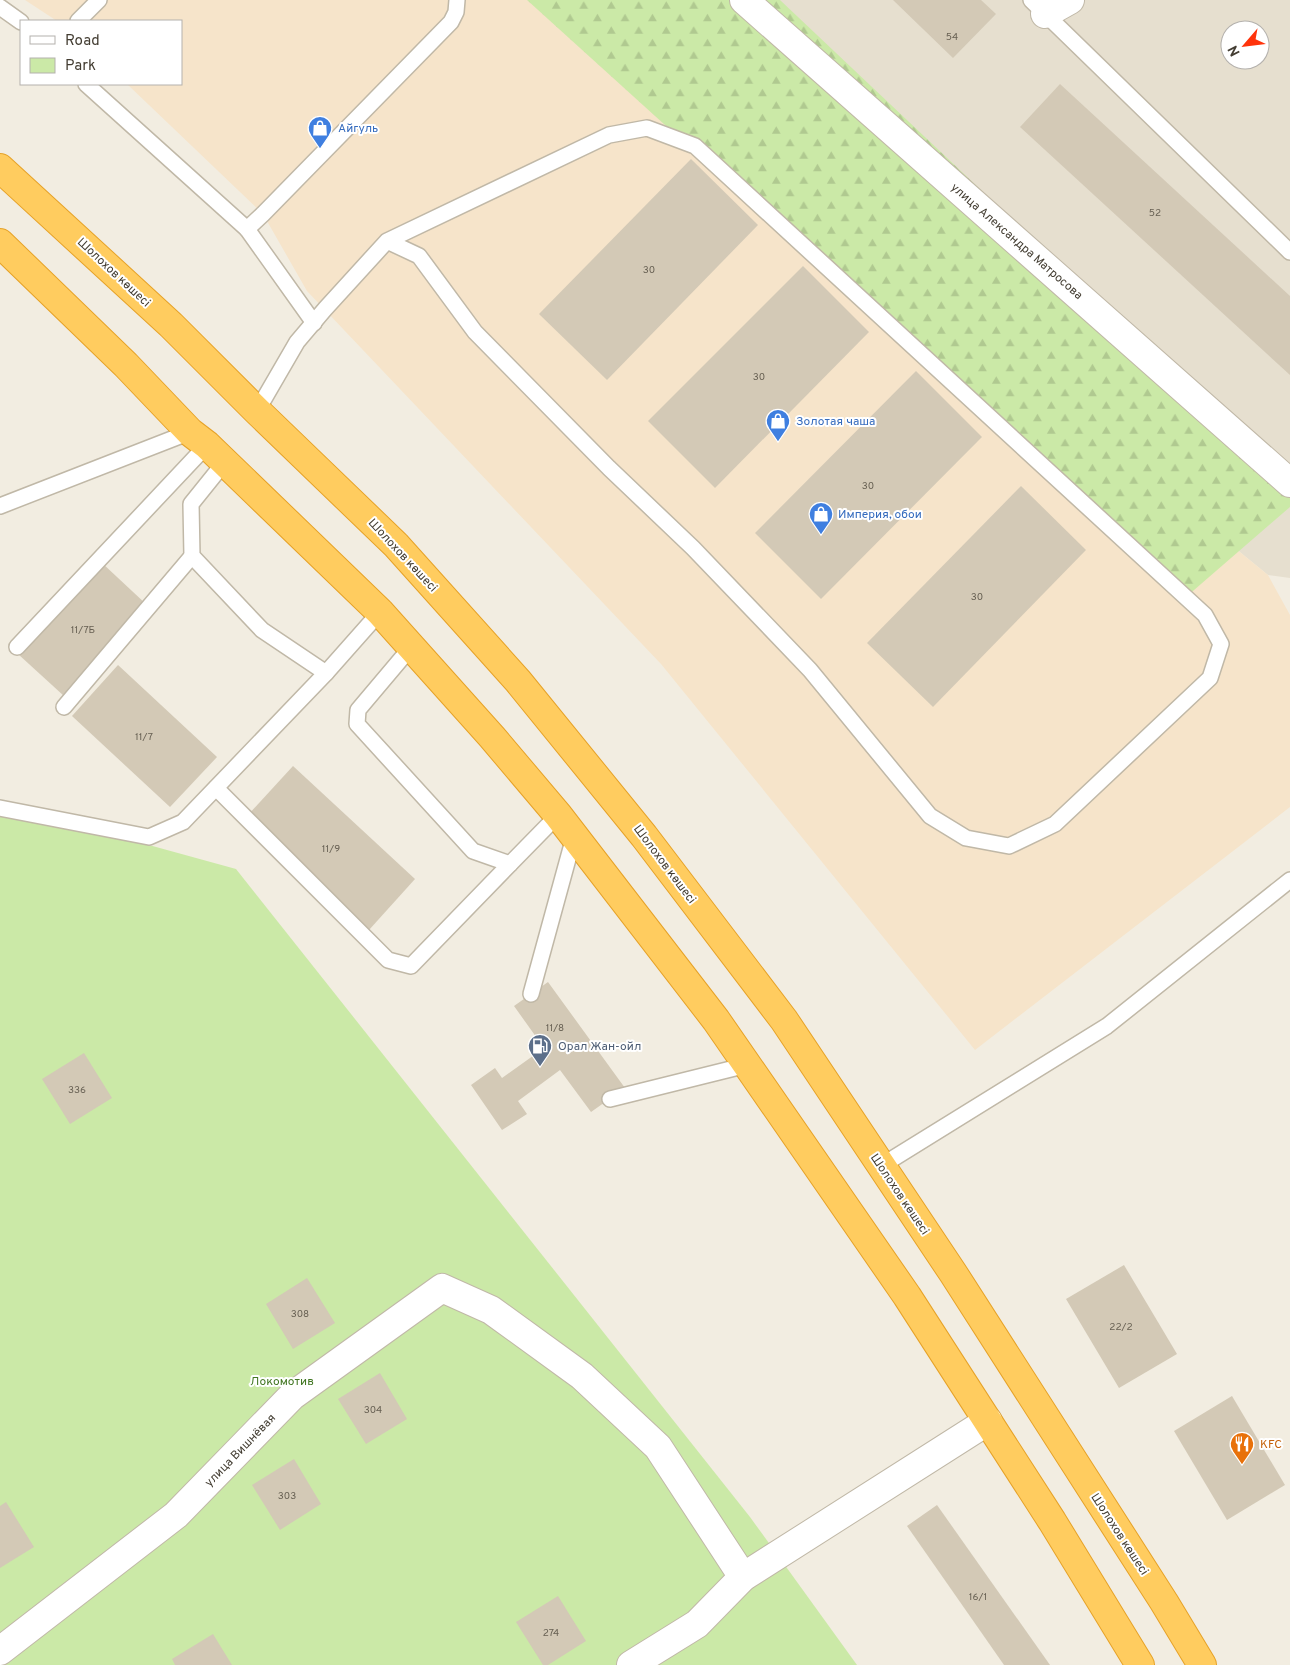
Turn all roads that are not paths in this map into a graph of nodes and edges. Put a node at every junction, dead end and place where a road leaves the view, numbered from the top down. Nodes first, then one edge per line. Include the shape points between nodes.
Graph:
1 (99, 0) edge
2 (457, 0) edge
3 (744, 0) edge
4 (1070, 0) edge
5 (0, 7) edge
6 (1038, 7) edge
7 (79, 20) edge
8 (20, 21) edge
9 (87, 85) edge
10 (0, 168) edge
11 (247, 229) junction
12 (387, 241) junction
13 (0, 243) edge
14 (1290, 252) edge
15 (314, 323) junction
16 (257, 411) junction
17 (207, 446) junction
18 (1290, 483) edge
19 (0, 506) edge
20 (192, 556) junction
21 (380, 612) junction
22 (412, 646) junction
23 (17, 647) dead end
24 (326, 673) junction
25 (64, 707) dead end
26 (216, 788) junction
27 (0, 808) edge
28 (558, 815) junction
29 (574, 837) junction
30 (510, 864) junction
31 (1290, 880) edge
32 (531, 994) dead end
33 (747, 1065) junction
34 (610, 1098) dead end
35 (881, 1166) junction
36 (988, 1421) junction
37 (743, 1577) junction
38 (0, 1651) edge
39 (631, 1665) edge
40 (1140, 1665) edge
41 (1202, 1665) edge

1 - 7 lane
2 - 11 lane via 451,22
3 - 18 street, улица Александра Матросова
4 - 6 street
5 - 8 lane
6 - 14 lane
9 - 11 lane
10 - 16 highway, Шолохов көшесі via 171,325
11 - 15 lane
12 - 12 lane via 609,135 647,128 695,146 1205,615 1221,644 1210,678 1055,824 1009,846 966,838 930,816 810,670 693,548 475,332 419,256
12 - 15 lane
13 - 17 highway
15 - 16 lane via 297,342
16 - 35 highway, Шолохов көшесі via 396,545 524,689 644,836 784,1020
17 - 19 lane
17 - 20 lane via 191,504
17 - 21 highway
17 - 23 lane
20 - 24 lane via 262,630
20 - 25 lane
21 - 22 highway
21 - 24 lane
22 - 28 highway
22 - 30 lane via 358,710 357,724 473,851
24 - 26 lane
26 - 27 lane via 183,822 149,837
26 - 30 lane via 388,960 411,966
28 - 29 highway
28 - 30 lane
29 - 32 lane
29 - 33 highway via 716,1020
31 - 35 lane via 1107,1026
33 - 34 lane
33 - 36 highway via 907,1296
35 - 41 highway, Шолохов көшесі via 964,1290
36 - 37 street
36 - 40 highway
37 - 38 street, улица Вишнёвая via 658,1447 582,1376 491,1310 442,1288 292,1396 176,1515
37 - 39 street via 697,1624

